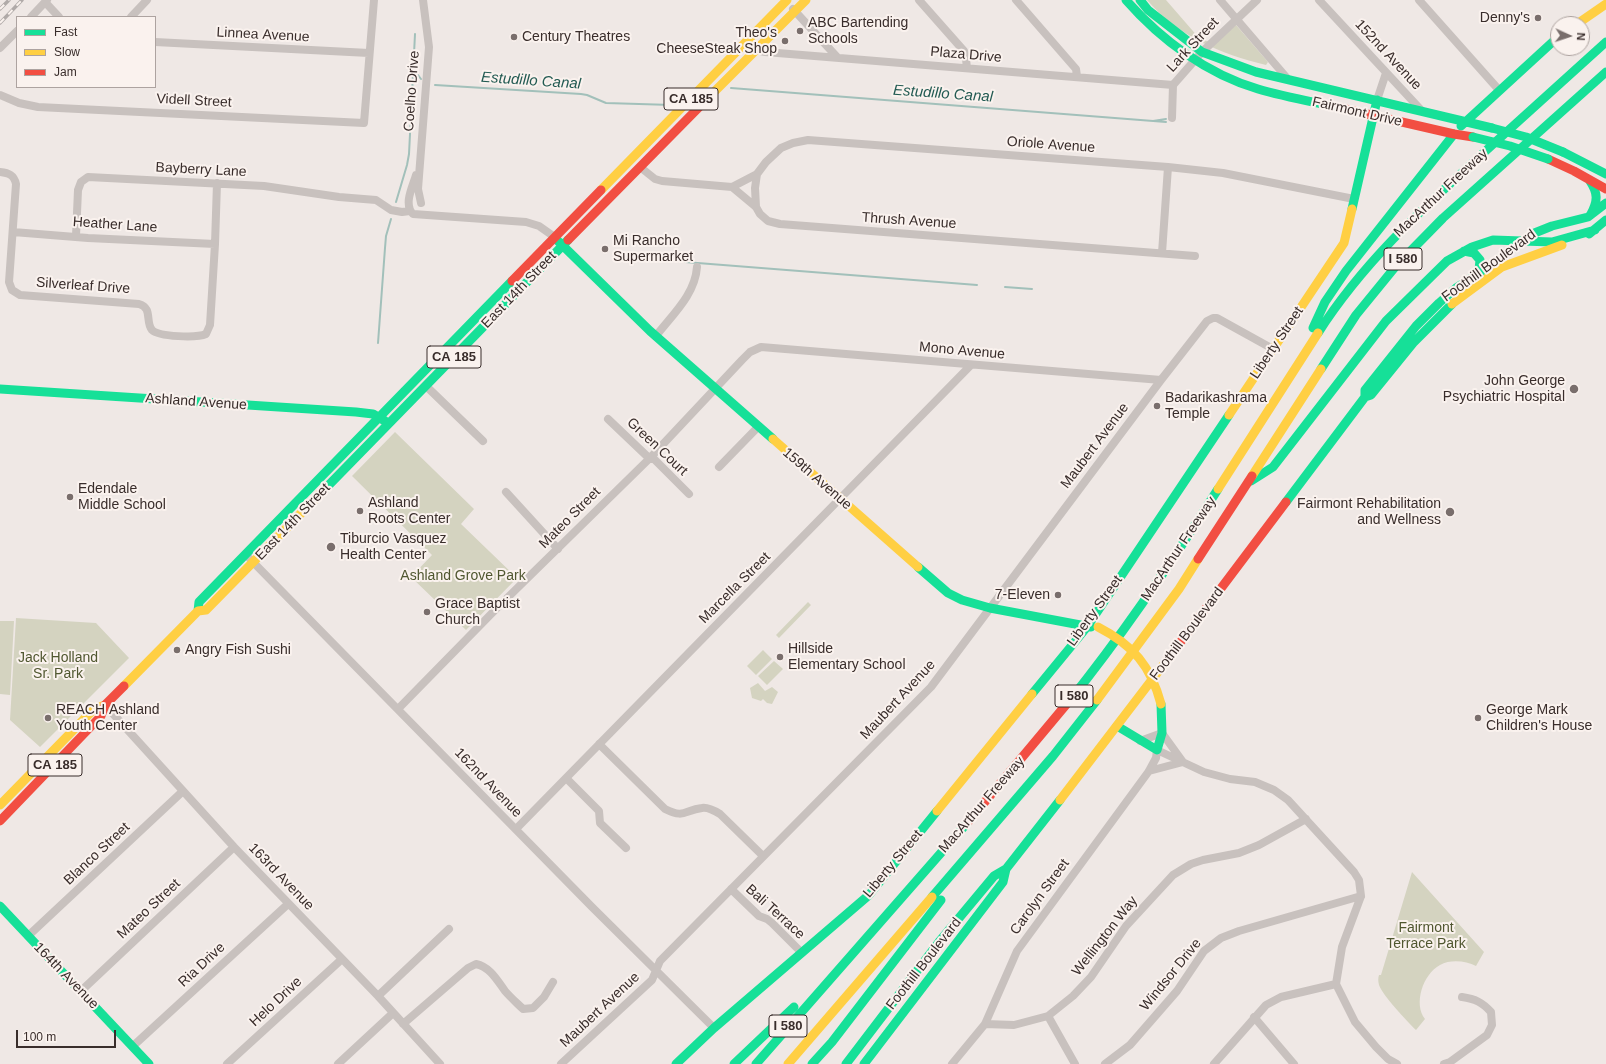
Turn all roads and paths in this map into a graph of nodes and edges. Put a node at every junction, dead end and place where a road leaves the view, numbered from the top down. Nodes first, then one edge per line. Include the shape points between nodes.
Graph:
1 (147, 0) edge
2 (374, 0) edge
3 (420, 0) edge
4 (423, 0) edge
5 (806, 0) edge
6 (919, 0) edge
7 (1016, 0) edge
8 (1126, 0) edge
9 (1140, 0) edge
10 (1220, 0) edge
11 (1257, 0) edge
12 (1319, 0) edge
13 (1419, 0) edge
14 (46, 1) edge
15 (788, 1) edge
16 (1606, 4) edge
17 (795, 10) junction
18 (133, 15) edge
19 (32, 16) edge
20 (58, 16) edge
21 (1589, 16) edge
22 (1237, 18) junction
23 (426, 23) junction
24 (16, 32) edge
25 (156, 42) edge
26 (1606, 42) edge
27 (1550, 44) edge
28 (0, 48) edge
29 (756, 50) junction
30 (1202, 52) junction
31 (370, 53) junction
32 (837, 57) junction
33 (1195, 60) junction
34 (967, 68) junction
35 (1606, 72) edge
36 (1386, 73) junction
37 (1077, 76) junction
38 (1287, 78) junction
39 (1173, 85) junction
40 (1499, 90) junction
41 (0, 95) edge
42 (1377, 100) junction
43 (1422, 111) junction
44 (1373, 116) junction
45 (1172, 118) dead end
46 (1465, 122) junction
47 (1454, 134) junction
48 (420, 161) junction
49 (640, 167) junction
50 (1168, 167) junction
51 (0, 172) edge
52 (757, 174) junction
53 (1606, 174) edge
54 (1588, 179) junction
55 (217, 183) junction
56 (732, 187) junction
57 (1606, 189) edge
58 (1354, 199) junction
59 (376, 200) joint
60 (1606, 203) edge
61 (422, 204) junction
62 (756, 206) junction
63 (412, 211) junction
64 (436, 216) junction
65 (1588, 218) junction
66 (1606, 220) edge
67 (1595, 230) junction
68 (13, 232) junction
69 (76, 236) junction
70 (556, 238) junction
71 (1522, 240) junction
72 (215, 244) junction
73 (563, 245) junction
74 (1464, 251) junction
75 (1162, 253) junction
76 (1195, 256) dead end
77 (697, 267) dead end
78 (1474, 276) junction
79 (656, 336) junction
80 (1407, 336) junction
81 (1414, 342) junction
82 (761, 348) joint
83 (1273, 349) junction
84 (971, 364) junction
85 (1291, 376) junction
86 (1161, 380) junction
87 (426, 386) junction
88 (0, 389) edge
89 (714, 389) junction
90 (1365, 396) junction
91 (380, 417) junction
92 (608, 419) dead end
93 (389, 424) junction
94 (758, 427) junction
95 (483, 441) dead end
96 (650, 458) junction
97 (719, 467) dead end
98 (1245, 485) junction
99 (506, 492) dead end
100 (689, 494) dead end
101 (840, 498) junction
102 (558, 549) junction
103 (245, 554) junction
104 (254, 562) junction
105 (990, 608) junction
106 (198, 611) junction
107 (1086, 627) junction
108 (105, 705) junction
109 (398, 709) junction
110 (1117, 726) junction
111 (1162, 733) junction
112 (1140, 741) junction
113 (599, 744) junction
114 (1157, 750) junction
115 (1183, 762) junction
116 (1149, 771) junction
117 (566, 778) junction
118 (183, 791) junction
119 (0, 805) edge
120 (1306, 819) junction
121 (0, 821) edge
122 (516, 830) junction
123 (986, 834) junction
124 (234, 847) junction
125 (626, 848) dead end
126 (763, 856) junction
127 (1006, 869) junction
128 (731, 889) junction
129 (1361, 896) junction
130 (288, 904) junction
131 (0, 906) edge
132 (449, 929) dead end
133 (28, 936) junction
134 (802, 954) junction
135 (342, 959) junction
136 (656, 970) junction
137 (553, 982) dead end
138 (1336, 984) junction
139 (821, 989) junction
140 (81, 991) junction
141 (378, 996) junction
142 (1462, 997) dead end
143 (393, 1012) junction
144 (1048, 1016) junction
145 (1254, 1017) junction
146 (403, 1024) junction
147 (985, 1024) junction
148 (714, 1028) junction
149 (133, 1046) junction
150 (1449, 1063) edge
151 (149, 1064) edge
152 (228, 1064) edge
153 (338, 1064) edge
154 (440, 1064) edge
155 (561, 1064) edge
156 (676, 1064) edge
157 (734, 1064) edge
158 (756, 1064) edge
159 (788, 1064) edge
160 (812, 1064) edge
161 (846, 1064) edge
162 (864, 1064) edge
163 (952, 1064) edge
164 (1075, 1064) edge
165 (1105, 1064) edge
166 (1214, 1064) edge
167 (1294, 1064) edge
168 (1397, 1064) edge

1 - 18 street
2 - 31 street
3 - 23 street, Coelho Drive
4 - 23 street, Coelho Drive
5 - 17 main road, East 14th Street / CA 185
6 - 34 street via 964,51
7 - 37 street via 1076,69
8 - 33 main road, Fairmont Drive via 1141,17
9 - 30 main road, Fairmont Drive via 1148,10
10 - 22 street
11 - 22 street, Lark Street
12 - 36 street, 152nd Avenue
13 - 40 street
14 - 19 street
14 - 20 street
15 - 17 street
15 - 70 main road, East 14th Street / CA 185
16 - 21 main road
17 - 29 main road, East 14th Street / CA 185
17 - 32 street
22 - 30 street, Lark Street
22 - 38 street
23 - 48 street, Coelho Drive via 429,47
24 - 28 street
25 - 31 street, Linnea Avenue
26 - 85 main road, MacArthur Freeway / I 580 via 1429,202 1380,251 1340,301
27 - 40 main road
29 - 32 street, Plaza Drive
29 - 49 main road, East 14th Street / CA 185
30 - 33 street, Lark Street
30 - 38 main road, Fairmont Drive via 1256,72
31 - 41 street, Videll Street via 364,123 38,107
32 - 34 street, Plaza Drive
33 - 39 street, Lark Street
33 - 44 main road, Fairmont Drive via 1221,75 1258,89
34 - 37 street, Plaza Drive
35 - 98 main road, MacArthur Freeway / I 580 via 1443,218 1396,266 1339,340
36 - 42 street, Liberty Street
36 - 43 street, 152nd Avenue
37 - 39 street, Plaza Drive
38 - 42 main road, Fairmont Drive
39 - 45 street, Lark Street
40 - 46 main road
42 - 43 main road, Fairmont Drive
42 - 44 main road, Liberty Street
43 - 46 main road, Fairmont Drive
44 - 47 main road, Fairmont Drive
44 - 58 main road, Liberty Street
46 - 47 main road
46 - 53 main road, Fairmont Drive, bridge via 1526,137
47 - 54 main road, Fairmont Drive, bridge via 1510,146
47 - 85 main road via 1332,291
48 - 61 street, Coelho Drive via 418,189
48 - 63 street, Coelho Drive via 409,197
49 - 56 street via 655,179 662,181
49 - 73 main road, East 14th Street / CA 185
50 - 52 street, Oriole Avenue via 808,140 781,148
50 - 58 street, Oriole Avenue via 1223,173
50 - 75 street
51 - 68 street, Silverleaf Drive via 11,175 15,180
52 - 56 street, Oriole Avenue
52 - 62 street
54 - 57 main road, Fairmont Drive
54 - 65 main road via 1598,196 1595,208
55 - 59 street, Bayberry Lane via 264,186
55 - 69 street, Bayberry Lane via 93,177 84,179 78,190
55 - 72 street, Silverleaf Drive
56 - 62 street, Thrush Avenue
58 - 83 main road, Liberty Street via 1344,243
59 - 63 street, 159th Avenue via 391,210
60 - 65 main road, Foothill Boulevard
61 - 63 street via 415,201 411,204
61 - 64 street
62 - 75 street, Thrush Avenue via 768,221 780,224
63 - 64 street, 159th Avenue
64 - 70 street, 159th Avenue via 526,222 539,226
65 - 71 main road, Foothill Boulevard via 1541,229
66 - 67 main road, Foothill Boulevard
67 - 71 main road via 1552,242
67 - 81 main road, Foothill Boulevard via 1572,242 1502,267 1452,303
68 - 69 street, Heather Lane
68 - 72 street, Silverleaf Drive via 10,282 16,294 143,305 148,310 150,326 154,332 167,335 201,336 209,330
69 - 72 street, Heather Lane
70 - 73 main road, 159th Avenue
70 - 91 main road, East 14th Street / CA 185
71 - 74 main road via 1493,240
71 - 78 main road, Foothill Boulevard
73 - 79 main road, 159th Avenue
73 - 87 main road, East 14th Street / CA 185
74 - 78 main road via 1474,253 1480,260 1479,270
74 - 98 main road via 1442,267 1398,308 1358,355 1273,467
75 - 76 street, Thrush Avenue
77 - 79 street via 695,281 689,294
78 - 80 main road, Foothill Boulevard via 1450,292
79 - 89 main road, 159th Avenue
80 - 81 main road
80 - 90 main road, Foothill Boulevard via 1365,390
81 - 90 main road, Foothill Boulevard via 1371,395
82 - 84 street, Mono Avenue
82 - 89 street, Mateo Street via 750,352
83 - 86 street, Maubert Avenue via 1222,320 1213,318 1207,321
83 - 107 main road, Liberty Street
84 - 86 street, Mono Avenue
84 - 101 street, Marcella Street
85 - 139 main road, MacArthur Freeway / I 580 via 1181,548 1094,670 1006,778
86 - 105 street, Maubert Avenue
87 - 93 main road, East 14th Street / CA 185
87 - 95 street
88 - 91 main road, Ashland Avenue via 351,411
89 - 94 main road, 159th Avenue
89 - 96 street, Mateo Street
90 - 110 main road, Foothill Boulevard
91 - 93 main road, Ashland Avenue
91 - 103 main road, East 14th Street / CA 185
92 - 96 street, Green Court
93 - 104 main road, East 14th Street / CA 185
94 - 97 street
94 - 101 main road, 159th Avenue
96 - 100 street, Green Court
96 - 102 street, Mateo Street
98 - 123 main road, MacArthur Freeway / I 580 via 1179,589 1133,654 1053,756
99 - 102 street
101 - 105 main road, 159th Avenue via 948,593
101 - 113 street, Marcella Street
102 - 109 street, Mateo Street
103 - 104 street, 162nd Avenue
103 - 106 main road, East 14th Street / CA 185 via 199,602
104 - 106 main road, East 14th Street / CA 185 via 206,610
104 - 109 street, 162nd Avenue
105 - 107 main road, 159th Avenue
105 - 126 street, Maubert Avenue via 931,687
106 - 108 main road, East 14th Street / CA 185
107 - 111 main road, 159th Avenue, bridge via 1098,627 1122,640 1141,657 1154,678 1161,704
107 - 134 main road, Liberty Street via 881,882
108 - 118 street, 163rd Avenue
108 - 119 main road, East 14th Street / CA 185 via 94,709
108 - 121 main road, East 14th Street / CA 185 via 102,716
109 - 122 street, 162nd Avenue
110 - 112 main road
110 - 127 main road, Foothill Boulevard
111 - 112 street
111 - 114 main road, 159th Avenue
111 - 115 street
112 - 114 main road
113 - 117 street, Marcella Street
113 - 126 street via 665,809 681,814 702,808 711,809 720,814
114 - 115 street
114 - 116 street, Carolyn Street
115 - 116 street
115 - 120 street via 1204,772 1255,782 1274,790
116 - 147 street, Carolyn Street via 1017,951
117 - 122 street, Marcella Street
117 - 125 street via 600,811 600,823
118 - 124 street, 163rd Avenue
118 - 133 street, Blanco Street
120 - 129 street via 1354,872 1359,880
120 - 144 street, Wellington Way via 1259,845 1239,853 1191,864 1173,875 1126,926 1090,977 1073,996
122 - 136 street, 162nd Avenue
123 - 159 main road, MacArthur Freeway / I 580
123 - 160 main road via 939,902
124 - 130 street, 163rd Avenue
124 - 140 street, Mateo Street
126 - 128 street, Maubert Avenue
127 - 161 main road, Foothill Boulevard via 994,876 939,942
127 - 162 main road, Foothill Boulevard via 1003,882
128 - 134 street, Bali Terrace via 759,916 772,923
128 - 136 street, Maubert Avenue via 660,961
129 - 138 street via 1342,947
129 - 165 street, Windsor Drive via 1220,938 1204,951 1177,991 1130,1045
130 - 135 street, 163rd Avenue
130 - 149 street, Ria Drive
131 - 133 main road, 164th Avenue
132 - 141 street
133 - 140 main road, 164th Avenue
134 - 148 main road, Liberty Street
135 - 141 street, 163rd Avenue
135 - 152 street, Helo Drive
136 - 148 street, 162nd Avenue
136 - 155 street, Maubert Avenue via 652,980
137 - 146 street via 544,997 533,1008 523,1009 484,966 476,964
138 - 145 street via 1281,997 1266,1005
138 - 168 street via 1355,1022 1376,1047
139 - 157 main road via 807,994
139 - 158 main road, MacArthur Freeway / I 580
140 - 149 main road, 164th Avenue
141 - 143 street, 163rd Avenue
142 - 150 street via 1483,1003 1491,1012 1492,1025 1487,1035
143 - 146 street, 163rd Avenue
143 - 153 street
144 - 147 street, Wellington Way via 1014,1025
144 - 164 street
145 - 166 street
145 - 167 street
146 - 154 street, 163rd Avenue
147 - 163 street, Carolyn Street
148 - 156 main road, Liberty Street
149 - 151 main road, 164th Avenue

